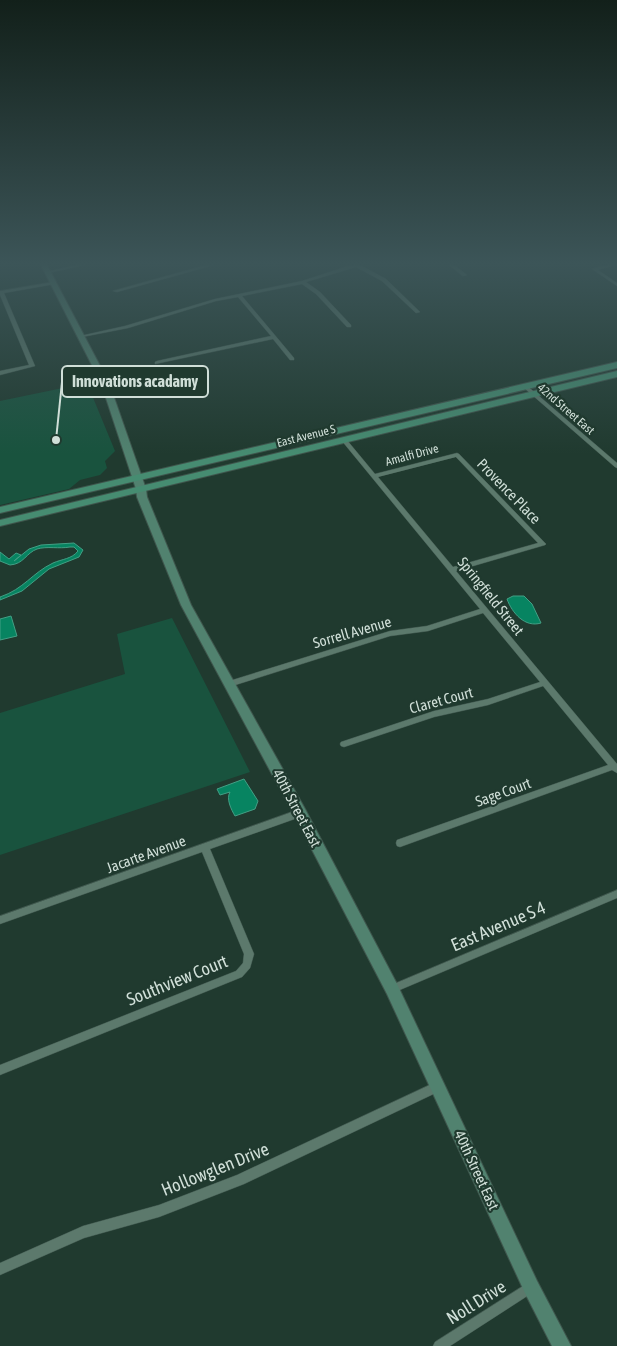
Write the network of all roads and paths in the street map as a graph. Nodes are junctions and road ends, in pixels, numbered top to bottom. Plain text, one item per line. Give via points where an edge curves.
1 (15, 328) edge
2 (78, 328) edge
3 (122, 328) edge
4 (266, 328) edge
5 (82, 336) junction
6 (274, 337) junction
7 (292, 359) dead end
8 (157, 364) dead end
9 (617, 365) edge
10 (0, 372) edge
11 (617, 374) edge
12 (525, 386) junction
13 (533, 394) junction
14 (344, 440) junction
15 (456, 455) joint
16 (617, 466) edge
17 (374, 476) junction
18 (139, 483) junction
19 (0, 510) edge
20 (0, 523) edge
21 (452, 570) junction
22 (483, 610) junction
23 (545, 683) junction
24 (229, 684) junction
25 (344, 744) dead end
26 (616, 768) edge
27 (300, 813) junction
28 (400, 844) dead end
29 (205, 847) junction
30 (617, 894) edge
31 (0, 920) edge
32 (392, 988) junction
33 (0, 1070) edge
34 (438, 1086) junction
35 (0, 1269) edge
36 (531, 1287) junction
37 (439, 1346) edge
38 (562, 1346) edge

1 - 10 street via 32,366
2 - 5 main road, 40th Street East
3 - 5 street
4 - 6 street
5 - 18 main road, 40th Street East via 105,383
6 - 7 street
6 - 8 street
9 - 12 main road, East Avenue S
11 - 13 main road, East Avenue S
12 - 13 street, 42nd Street East
12 - 18 main road, East Avenue S
13 - 14 main road, East Avenue S
13 - 16 street, 42nd Street East
14 - 17 street, Springfield Street
14 - 18 main road, East Avenue S
15 - 17 street, Amalfi Drive
15 - 21 street, Provence Place via 543,544
17 - 21 street, Springfield Street
18 - 19 main road, East Avenue S
18 - 20 main road, East Avenue S
18 - 24 main road, 40th Street East via 177,585
21 - 22 street, Springfield Street
22 - 23 street, Springfield Street
22 - 24 street, Sorrell Avenue via 428,628 390,634
23 - 25 street, Claret Court via 488,702 434,714
23 - 26 street, Springfield Street
24 - 27 main road, 40th Street East
26 - 28 street, Sage Court
27 - 29 street, Jacarte Avenue
27 - 32 main road, 40th Street East
29 - 31 street, Jacarte Avenue
29 - 33 street, Southview Court via 249,954 247,964 239,974
30 - 32 street, East Avenue S 4
32 - 34 main road, 40th Street East
34 - 35 street, Hollowglen Drive via 240,1180 159,1211 83,1232
34 - 36 main road, 40th Street East
36 - 37 street, Noll Drive
36 - 38 main road, 40th Street East

